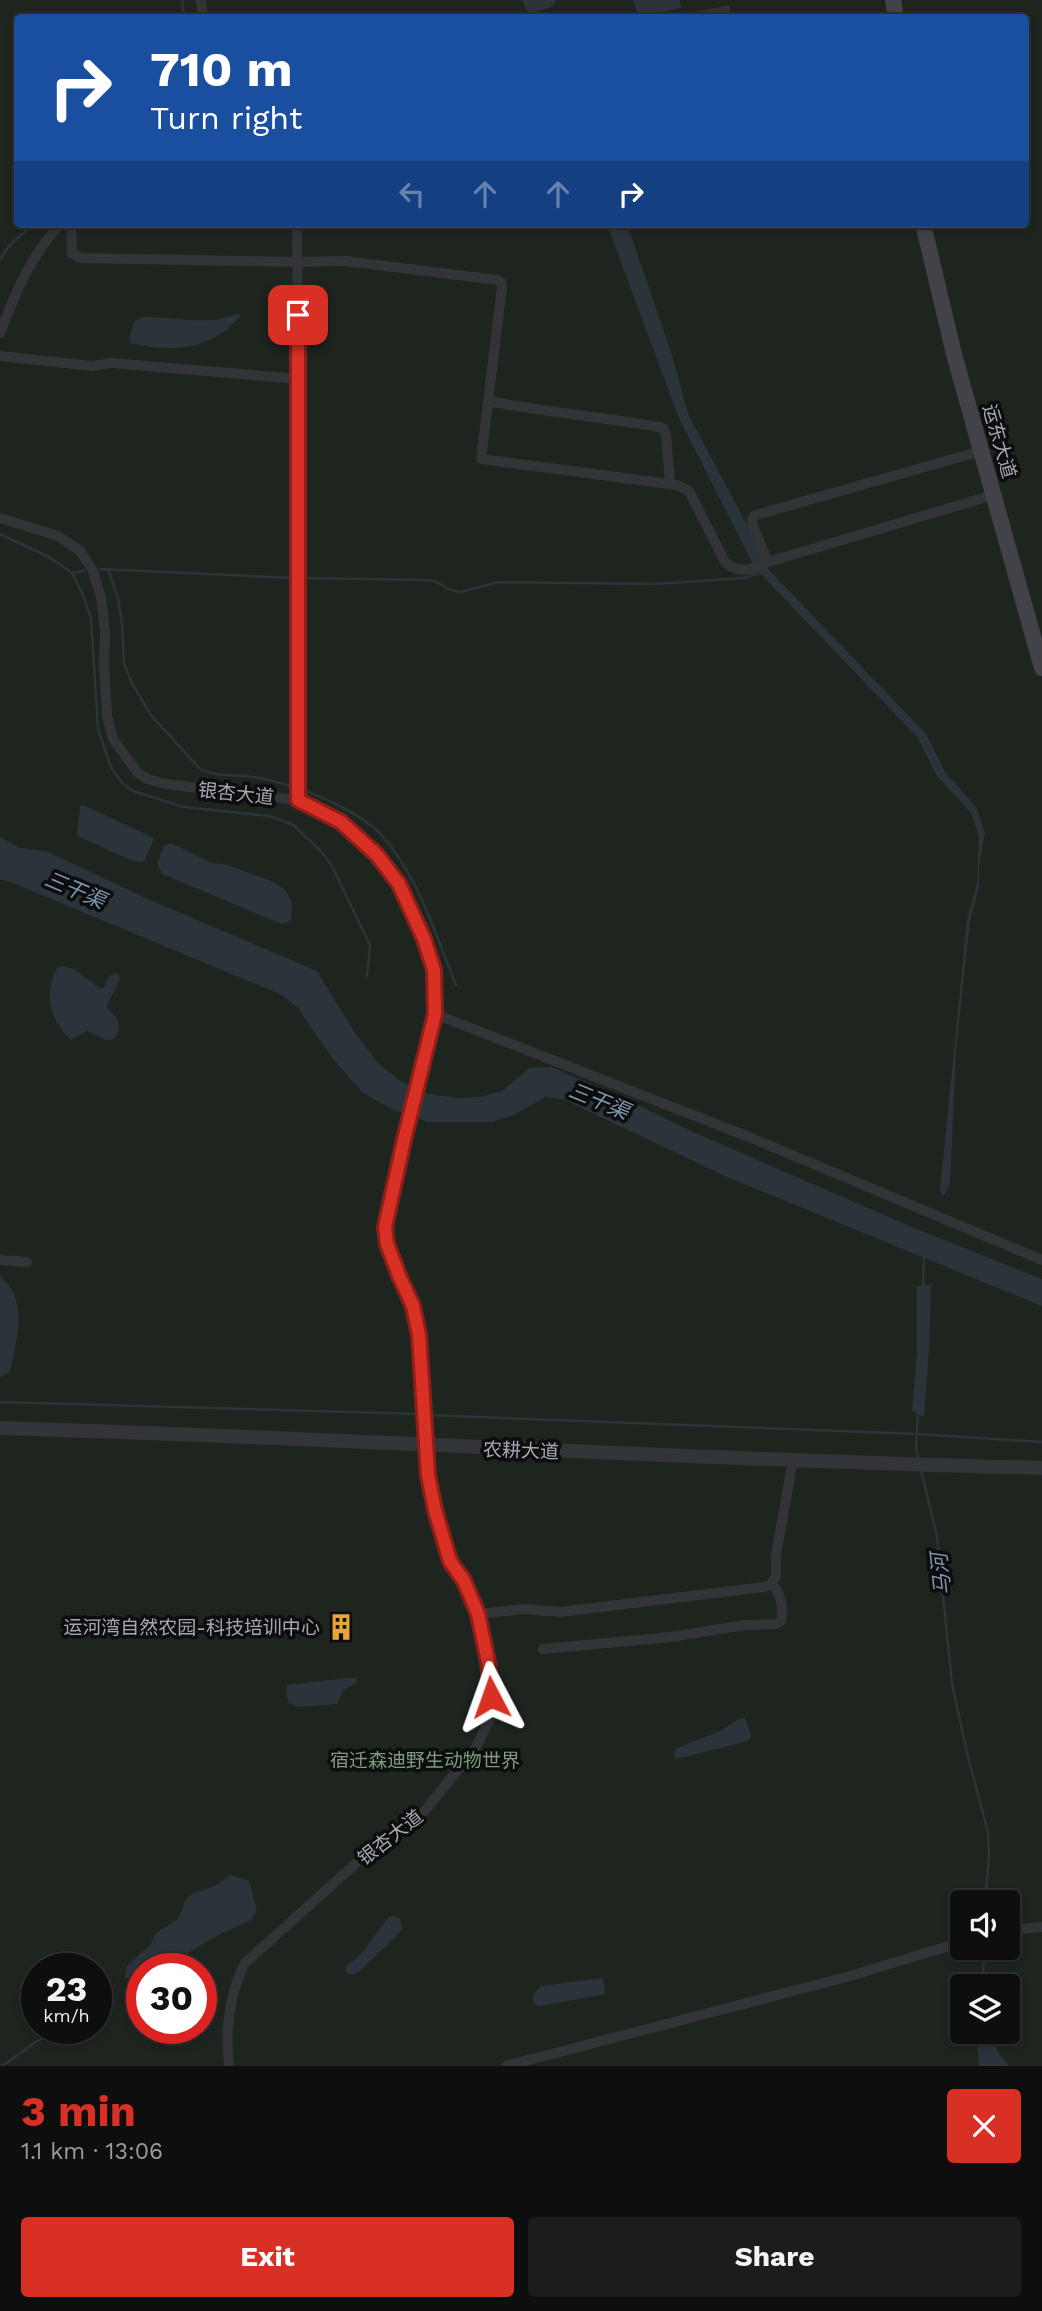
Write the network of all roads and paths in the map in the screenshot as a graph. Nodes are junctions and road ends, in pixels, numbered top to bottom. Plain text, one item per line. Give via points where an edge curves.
1 (57, 228) edge
2 (71, 228) edge
3 (297, 228) edge
4 (924, 228) edge
5 (931, 228) edge
6 (298, 262) junction
7 (0, 334) edge
8 (0, 356) edge
9 (299, 379) junction
10 (488, 401) junction
11 (981, 451) junction
12 (670, 484) junction
13 (997, 494) junction
14 (0, 518) edge
15 (768, 562) junction
16 (1042, 636) edge
17 (1042, 668) edge
18 (298, 800) junction
19 (435, 1014) junction
20 (0, 1260) edge
21 (1042, 1260) edge
22 (27, 1262) dead end
23 (0, 1428) edge
24 (426, 1446) junction
25 (793, 1460) junction
26 (1042, 1468) edge
27 (771, 1584) junction
28 (478, 1614) junction
29 (542, 1649) dead end
30 (1042, 1927) edge
31 (1020, 1929) edge
32 (950, 1946) edge
33 (229, 2066) edge
34 (506, 2066) edge

1 - 7 street via 44,240 12,299
2 - 6 street via 72,253 80,258
3 - 6 street
4 - 11 main road, 运东大道
5 - 13 main road, 运东大道
6 - 9 street
6 - 10 street via 345,261 501,282
8 - 9 street
9 - 18 street
10 - 12 street via 664,429
10 - 12 street via 481,459
11 - 13 main road, 运东大道
11 - 15 street via 752,517
12 - 15 street via 689,491 732,569 747,571
13 - 15 street
13 - 16 main road, 运东大道
13 - 17 main road, 运东大道
14 - 18 street, 银杏大道 via 58,536 80,551 92,569 105,632 107,716 113,739 138,773 175,786
18 - 19 street, 银杏大道 via 341,822 362,839 399,884 434,970
19 - 21 street via 754,1139
19 - 24 street, 银杏大道 via 385,1227 419,1335
20 - 22 street
23 - 24 street, 农耕大道
24 - 25 street, 农耕大道
24 - 28 street, 银杏大道 via 428,1475 450,1561
25 - 26 street, 农耕大道
25 - 27 street via 776,1577
27 - 28 street via 560,1612 524,1609
27 - 29 street via 783,1613 776,1624
28 - 33 street, 银杏大道 via 490,1679 491,1716 475,1749 422,1814 362,1858 245,1962 234,1984 228,2018
30 - 31 street
32 - 34 street

